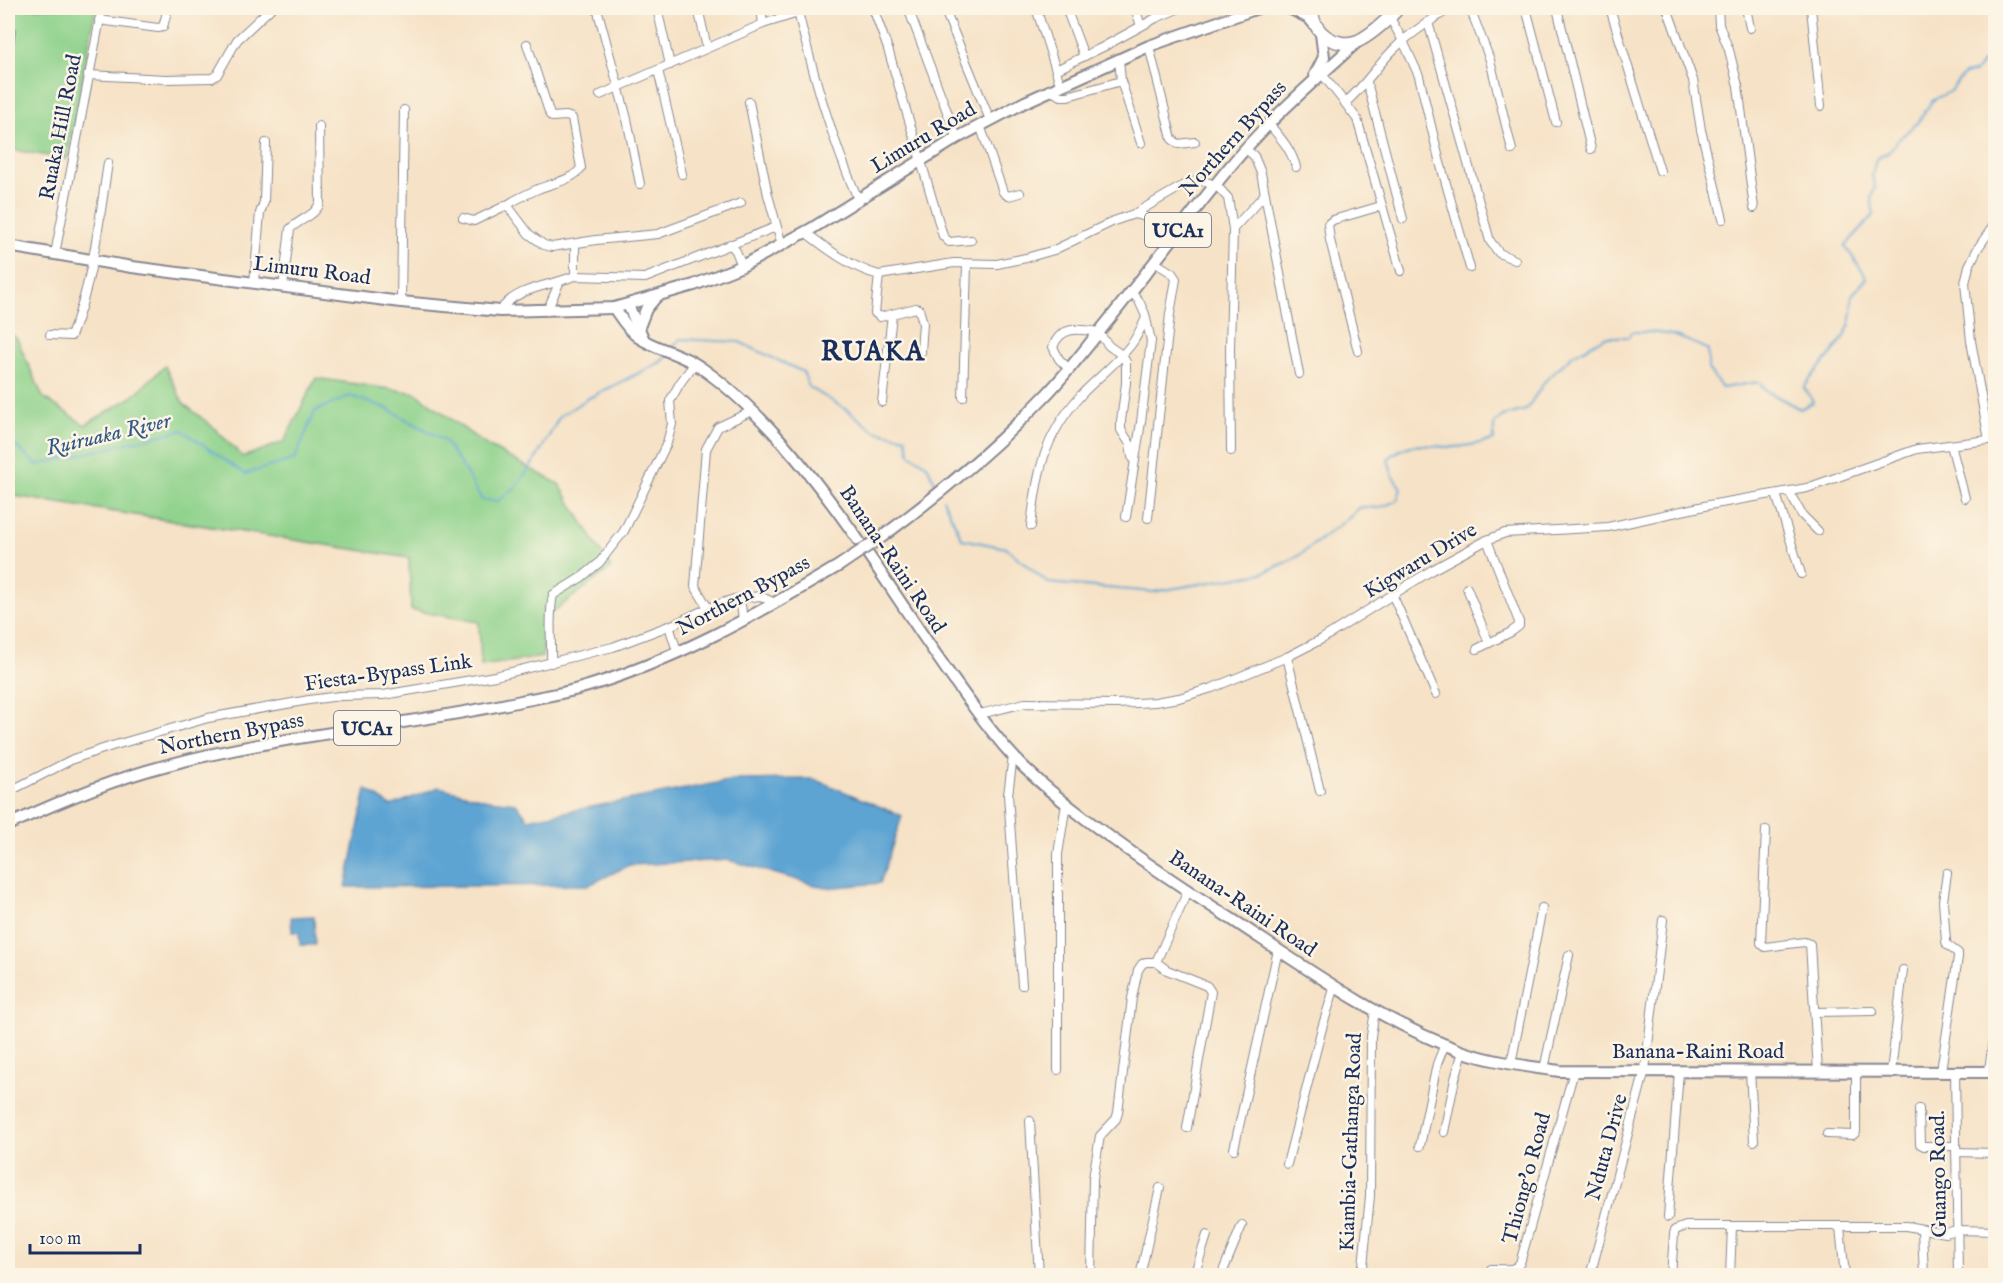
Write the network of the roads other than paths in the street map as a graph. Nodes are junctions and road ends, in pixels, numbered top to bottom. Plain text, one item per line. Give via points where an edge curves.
1 (102, 8) edge
2 (168, 8) edge
3 (271, 8) edge
4 (597, 8) edge
5 (657, 8) edge
6 (698, 8) edge
7 (761, 8) edge
8 (873, 8) edge
9 (908, 8) edge
10 (944, 8) edge
11 (1036, 8) edge
12 (1066, 8) edge
13 (1135, 8) edge
14 (1179, 8) edge
15 (1258, 8) edge
16 (1290, 8) edge
17 (1312, 8) edge
18 (1451, 8) edge
19 (1470, 8) edge
20 (1526, 8) edge
21 (1557, 8) edge
22 (1610, 8) edge
23 (1667, 8) edge
24 (1718, 8) edge
25 (1746, 8) edge
26 (1811, 8) edge
27 (798, 10) edge
28 (1396, 10) edge
29 (99, 20) junction
30 (1428, 22) junction
31 (763, 24) junction
32 (1141, 26) junction
33 (9, 28) edge
34 (1750, 28) dead end
35 (1318, 30) junction
36 (1358, 41) junction
37 (1403, 41) junction
38 (527, 44) dead end
39 (1149, 46) junction
40 (707, 48) junction
41 (8, 50) edge
42 (1084, 56) junction
43 (1119, 59) junction
44 (670, 65) junction
45 (658, 70) junction
46 (1056, 70) junction
47 (88, 75) junction
48 (1317, 77) junction
49 (1121, 81) junction
50 (1367, 82) junction
51 (1060, 85) junction
52 (619, 87) junction
53 (1049, 90) junction
54 (600, 95) dead end
55 (749, 102) dead end
56 (1345, 103) junction
57 (1821, 106) dead end
58 (404, 110) dead end
59 (1556, 122) dead end
60 (985, 123) junction
61 (1268, 123) junction
62 (319, 126) dead end
63 (957, 138) junction
64 (266, 142) dead end
65 (1141, 142) dead end
66 (1195, 142) dead end
67 (1590, 148) dead end
68 (1246, 149) junction
69 (1512, 150) dead end
70 (919, 160) junction
71 (108, 163) dead end
72 (1296, 167) dead end
73 (1660, 171) dead end
74 (682, 174) dead end
75 (640, 184) dead end
76 (1216, 185) junction
77 (1020, 193) dead end
78 (1264, 195) junction
79 (858, 199) junction
80 (741, 203) dead end
81 (507, 205) junction
82 (1381, 206) junction
83 (1754, 208) dead end
84 (1134, 214) junction
85 (464, 218) dead end
86 (1403, 219) dead end
87 (1724, 219) dead end
88 (1995, 222) edge
89 (776, 227) junction
90 (1233, 229) junction
91 (805, 232) junction
92 (971, 240) dead end
93 (1170, 241) junction
94 (575, 244) junction
95 (730, 244) junction
96 (782, 245) junction
97 (8, 246) edge
98 (56, 254) junction
99 (92, 260) junction
100 (1515, 260) dead end
101 (1154, 262) junction
102 (967, 264) junction
103 (742, 266) junction
104 (1470, 268) dead end
105 (1401, 271) dead end
106 (879, 274) junction
107 (575, 276) junction
108 (561, 281) junction
109 (254, 283) junction
110 (283, 287) junction
111 (1131, 291) junction
112 (656, 297) junction
113 (400, 302) junction
114 (628, 305) junction
115 (614, 308) junction
116 (500, 311) junction
117 (547, 311) junction
118 (892, 315) junction
119 (1146, 318) junction
120 (639, 327) junction
121 (1098, 332) junction
122 (50, 335) dead end
123 (645, 341) junction
124 (1358, 351) dead end
125 (921, 352) dead end
126 (1122, 356) junction
127 (695, 363) junction
128 (1069, 369) junction
129 (1299, 374) dead end
130 (963, 397) dead end
131 (882, 402) dead end
132 (752, 411) junction
133 (1992, 440) edge
134 (1951, 445) junction
135 (1231, 450) dead end
136 (1133, 465) junction
137 (1789, 492) junction
138 (1776, 494) junction
139 (1965, 498) dead end
140 (1126, 517) dead end
141 (1148, 518) dead end
142 (1031, 526) dead end
143 (1818, 531) dead end
144 (1487, 540) junction
145 (1801, 574) dead end
146 (1467, 588) dead end
147 (1393, 596) junction
148 (741, 598) junction
149 (775, 603) junction
150 (708, 608) junction
151 (743, 620) junction
152 (669, 626) junction
153 (1489, 643) junction
154 (1477, 649) dead end
155 (677, 651) junction
156 (1287, 657) junction
157 (551, 663) junction
158 (1436, 694) dead end
159 (980, 714) junction
160 (1013, 756) junction
161 (8, 792) edge
162 (1320, 792) dead end
163 (1066, 804) junction
164 (8, 825) edge
165 (1766, 830) dead end
166 (1947, 873) dead end
167 (1188, 891) junction
168 (1542, 908) dead end
169 (1664, 920) dead end
170 (1278, 950) junction
171 (1569, 955) dead end
172 (1156, 962) junction
173 (1903, 970) dead end
174 (1022, 985) dead end
175 (1335, 986) junction
176 (1375, 1011) junction
177 (1874, 1011) dead end
178 (1815, 1012) junction
179 (1995, 1017) edge
180 (1445, 1044) junction
181 (1463, 1052) junction
182 (1510, 1064) junction
183 (1544, 1069) junction
184 (1058, 1070) dead end
185 (1645, 1070) junction
186 (1574, 1071) junction
187 (1679, 1071) junction
188 (1750, 1071) junction
189 (1818, 1071) junction
190 (1856, 1071) junction
191 (1941, 1071) junction
192 (1955, 1071) junction
193 (1891, 1072) junction
194 (1992, 1072) edge
195 (1919, 1109) dead end
196 (1030, 1121) dead end
197 (1187, 1128) dead end
198 (1444, 1132) dead end
199 (1827, 1134) dead end
200 (1754, 1141) dead end
201 (1420, 1146) dead end
202 (1234, 1149) dead end
203 (1956, 1149) junction
204 (1995, 1153) edge
205 (1287, 1164) dead end
206 (1160, 1188) dead end
207 (1668, 1217) dead end
208 (1242, 1225) dead end
209 (1732, 1227) junction
210 (1840, 1227) junction
211 (1922, 1230) junction
212 (1956, 1230) junction
213 (1995, 1231) edge
214 (1207, 1235) dead end
215 (1490, 1272) edge
216 (1039, 1275) edge
217 (1091, 1275) edge
218 (1140, 1275) edge
219 (1194, 1275) edge
220 (1221, 1275) edge
221 (1362, 1275) edge
222 (1590, 1275) edge
223 (1671, 1275) edge
224 (1730, 1275) edge
225 (1845, 1275) edge
226 (1924, 1275) edge
227 (1958, 1275) edge

1 - 29 street, Ruaka Hill Road
2 - 29 street via 164,27
3 - 47 street via 237,40 212,78
4 - 52 street
5 - 44 street
6 - 40 street
7 - 31 street
8 - 70 street
9 - 63 street
10 - 60 street
11 - 46 street
12 - 42 street
13 - 32 street
14 - 32 street
15 - 39 main road, Limuru Road
16 - 35 main road via 1309,18
17 - 35 highway, Northern Bypass
18 - 30 street
19 - 69 street via 1490,60
20 - 59 street
21 - 67 street
22 - 73 street
23 - 87 street via 1693,80 1701,130
24 - 83 street via 1719,25 1738,86
25 - 34 street
26 - 57 street
27 - 31 street
27 - 79 street via 814,77
28 - 36 highway, Northern Bypass
28 - 37 street
29 - 47 street, Ruaka Hill Road
30 - 37 street
30 - 100 street via 1490,241 1499,253
31 - 40 street
32 - 42 street
33 - 41 street
35 - 36 highway via 1344,42
35 - 48 main road, Northern Bypass via 1324,57
36 - 48 main road, Northern Bypass / UCA1
37 - 50 street
37 - 104 street via 1419,76
38 - 81 street via 550,115 572,118 581,168 568,178
39 - 43 main road, Limuru Road
39 - 66 street via 1172,139 1178,144
40 - 44 street
42 - 46 street
43 - 49 street
43 - 51 main road, Limuru Road
44 - 45 street
45 - 52 street
45 - 74 street
46 - 51 street
47 - 98 street, Ruaka Hill Road
48 - 56 street
48 - 61 main road, Northern Bypass / UCA1
49 - 53 street via 1068,96
49 - 65 street
50 - 56 street
50 - 86 street
51 - 53 main road, Limuru Road
52 - 54 street
52 - 75 street
53 - 60 main road, Limuru Road
55 - 89 street
56 - 82 street via 1357,118
58 - 113 street
60 - 63 main road, Limuru Road
60 - 77 street via 1003,192 1008,196
61 - 68 main road, Northern Bypass / UCA1
61 - 72 street via 1286,143
62 - 110 street via 320,203 314,213 290,229
63 - 70 main road, Limuru Road
64 - 109 street via 264,202
68 - 76 main road, Northern Bypass / UCA1
68 - 78 street via 1258,166
70 - 79 main road, Limuru Road
70 - 92 street via 945,239
71 - 99 street
76 - 84 street via 1189,182
76 - 90 street via 1228,198
76 - 93 main road, Northern Bypass / UCA1
78 - 90 street
78 - 129 street
79 - 91 main road, Limuru Road
80 - 94 street via 658,234
81 - 85 street via 474,220
81 - 94 street via 529,234 544,245 552,248
82 - 105 street
82 - 124 street via 1328,224
84 - 93 street via 1153,222
84 - 102 street via 1054,250 997,264
88 - 133 street via 1969,266 1965,283 1971,340
89 - 95 street
89 - 96 street
90 - 135 street
91 - 96 main road, Limuru Road
91 - 106 street via 855,266
93 - 101 main road, Northern Bypass / UCA1
94 - 107 street
95 - 103 street
95 - 107 street via 645,278
96 - 103 main road, Limuru Road
97 - 98 main road, Limuru Road
98 - 99 main road, Limuru Road
99 - 109 main road, Limuru Road
99 - 122 street via 81,310 70,336
101 - 111 main road, Northern Bypass / UCA1
101 - 141 street via 1176,279
102 - 106 street
102 - 130 street
103 - 112 main road, Limuru Road
106 - 118 street via 876,313 880,317
107 - 108 street
108 - 116 street via 520,294
108 - 117 street
109 - 110 main road, Limuru Road
110 - 113 main road, Limuru Road
111 - 119 street
111 - 121 main road, Northern Bypass / UCA1
112 - 114 main road, Limuru Road
112 - 120 main road
113 - 116 main road, Limuru Road
114 - 115 main road, Limuru Road
114 - 120 main road
115 - 117 main road, Limuru Road
115 - 123 main road via 629,329
116 - 117 main road, Limuru Road
118 - 125 street via 916,308 921,311
118 - 131 street
119 - 126 street
119 - 136 street via 1150,341
120 - 123 main road
121 - 126 street
121 - 128 main road, Northern Bypass / UCA1
121 - 128 street via 1074,329 1056,340 1056,354
123 - 127 main road, Banana-Raini Road
126 - 136 street via 1127,370 1121,430 1130,444
126 - 142 street via 1080,396 1053,433 1035,486
127 - 132 main road, Banana-Raini Road
127 - 157 street via 670,401 672,424 667,443 624,531 599,563 553,594 549,613
128 - 149 main road, Northern Bypass / UCA1, bridge via 980,460 938,495 840,565
132 - 150 street via 720,425 706,449 695,586
132 - 159 main road, Banana-Raini Road via 831,501 935,655
133 - 134 street, Kigwaru Drive
134 - 137 street, Kigwaru Drive via 1917,449
134 - 139 street
136 - 140 street
137 - 138 street, Kigwaru Drive
137 - 143 street via 1802,515
138 - 144 street, Kigwaru Drive via 1608,527 1522,531
138 - 145 street
144 - 147 street, Kigwaru Drive
144 - 153 street via 1519,622 1516,629
146 - 153 street
147 - 156 street, Kigwaru Drive
147 - 158 street
148 - 149 street, Fiesta-Bypass Link via 760,596
148 - 150 street, Fiesta-Bypass Link
148 - 151 street
149 - 151 main road, Northern Bypass / UCA1
150 - 152 street, Fiesta-Bypass Link
151 - 155 main road, Northern Bypass / UCA1
152 - 155 street
152 - 157 street, Fiesta-Bypass Link via 613,647
153 - 154 street
155 - 164 main road, Northern Bypass / UCA1 via 578,689 461,714 264,744 164,766 92,789
156 - 159 street, Kigwaru Drive via 1179,698 1117,704 1025,703
156 - 162 street
157 - 161 street, Fiesta-Bypass Link via 383,695 309,700 208,718 73,759
159 - 160 main road, Banana-Raini Road
160 - 163 main road, Banana-Raini Road
160 - 174 street via 1008,795
163 - 167 main road, Banana-Raini Road
163 - 184 street via 1058,854
165 - 178 street via 1761,944 1765,948 1810,944
166 - 191 street via 1943,901 1946,941 1959,957
167 - 170 main road, Banana-Raini Road
167 - 172 street
168 - 182 street
169 - 185 street, Nduta Drive
170 - 175 main road, Banana-Raini Road
170 - 202 street
171 - 183 street
172 - 197 street via 1207,986 1211,992
172 - 217 street via 1146,962 1138,970 1118,1113 1100,1136 1093,1178
173 - 193 street
175 - 176 main road, Banana-Raini Road
175 - 205 street
176 - 180 main road, Banana-Raini Road
176 - 221 street, Kiambia-Gathanga Road via 1371,1036 1370,1196
177 - 178 street
178 - 189 street
179 - 194 street
180 - 181 main road, Banana-Raini Road
180 - 201 street via 1437,1064
181 - 182 main road, Banana-Raini Road
181 - 198 street
182 - 183 main road, Banana-Raini Road
183 - 186 main road, Banana-Raini Road
185 - 186 main road, Banana-Raini Road
185 - 187 main road, Banana-Raini Road
185 - 222 street, Nduta Drive
186 - 215 street, Thiong'o Road via 1520,1263 1510,1270
187 - 188 main road, Banana-Raini Road
187 - 207 street
188 - 189 main road, Banana-Raini Road
188 - 200 street
189 - 190 main road, Banana-Raini Road
190 - 193 main road, Banana-Raini Road
190 - 199 street via 1856,1132
191 - 192 main road, Banana-Raini Road
191 - 193 main road, Banana-Raini Road
192 - 194 main road, Banana-Raini Road
192 - 203 street, Guango Road.
195 - 203 street via 1920,1144
196 - 216 street
203 - 204 street
203 - 212 street, Guango Road.
206 - 218 street
208 - 220 street
209 - 210 street
209 - 223 street via 1686,1226 1675,1230
209 - 224 street
210 - 211 street
210 - 225 street
211 - 212 street
211 - 226 street
212 - 213 street
212 - 227 street, Guango Road.
214 - 219 street

